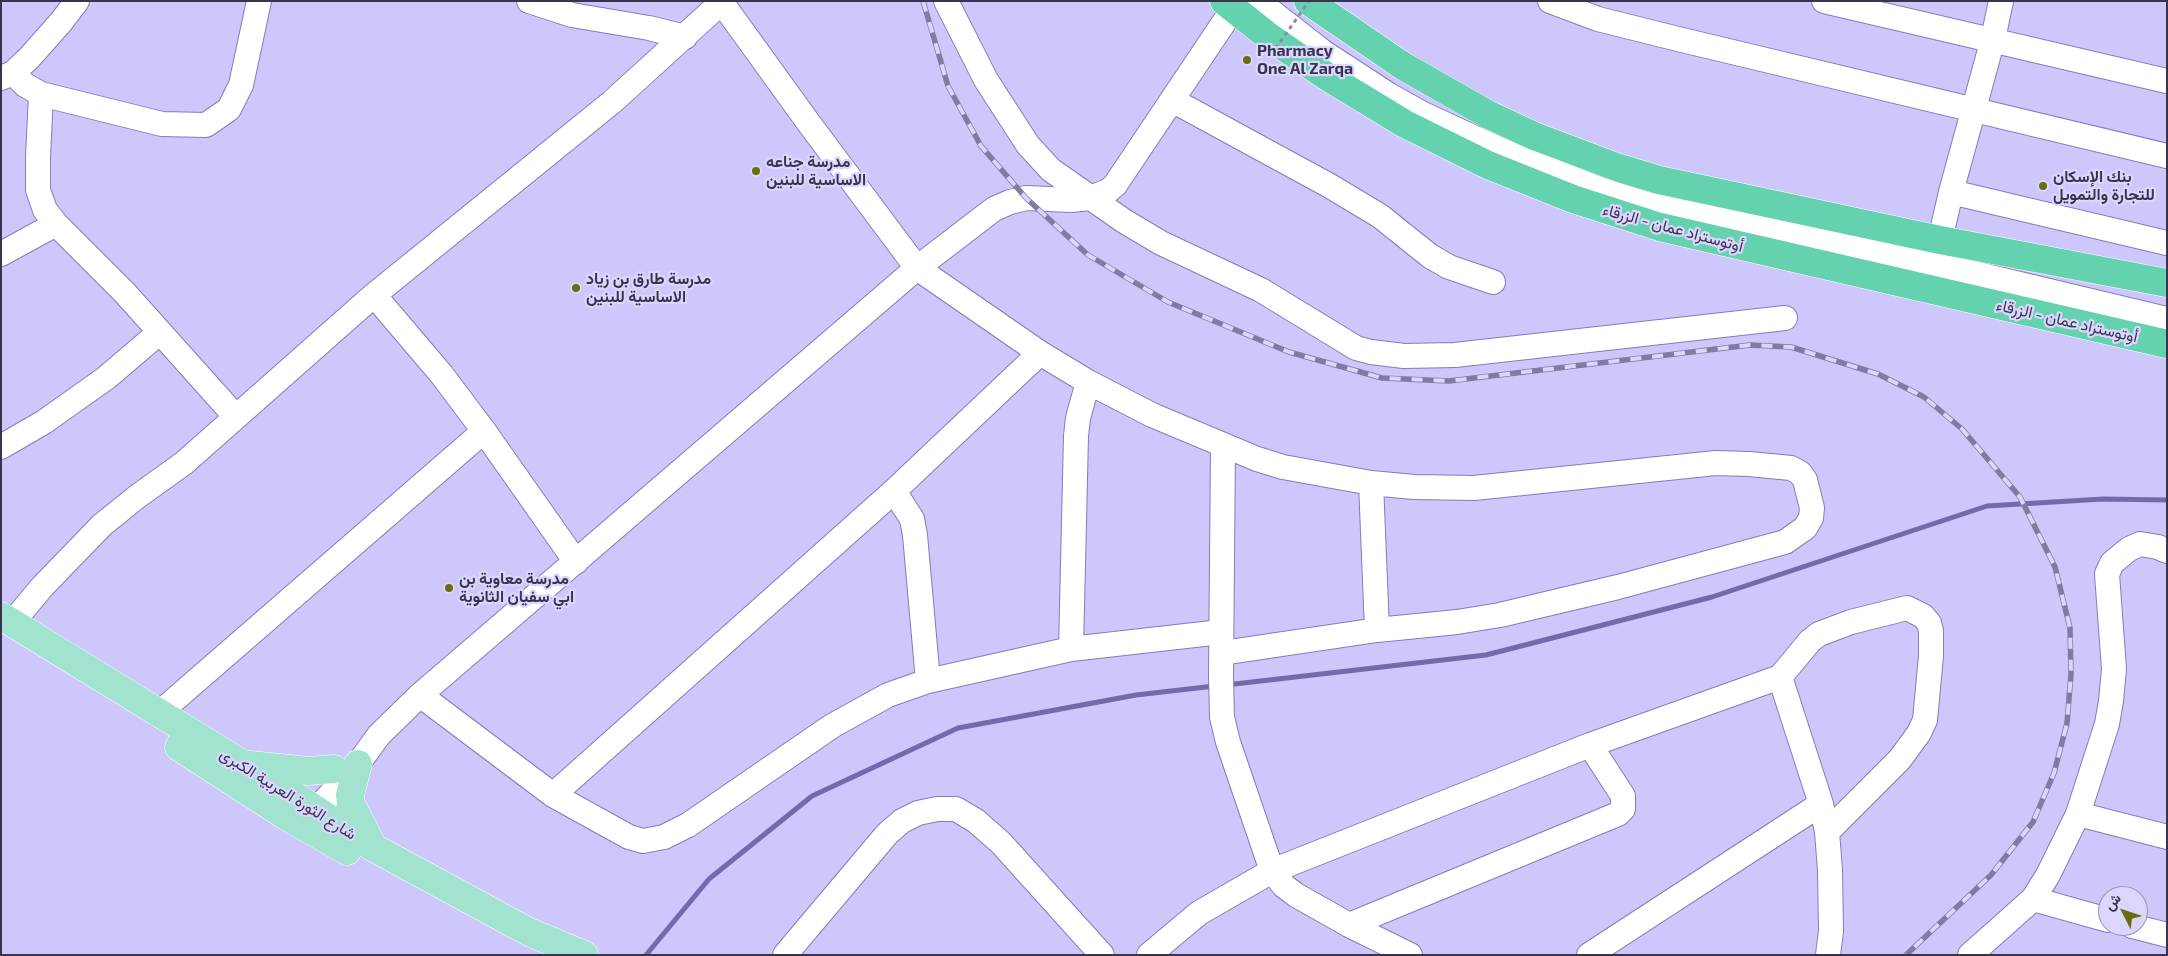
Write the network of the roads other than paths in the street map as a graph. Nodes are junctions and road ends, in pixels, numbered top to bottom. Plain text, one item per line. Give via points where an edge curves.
1 (76, 1) edge
2 (259, 1) edge
3 (528, 1) edge
4 (946, 1) edge
5 (1274, 1) edge
6 (1308, 1) edge
7 (1550, 1) edge
8 (1824, 1) edge
9 (2001, 1) edge
10 (723, 2) edge
11 (1238, 4) edge
12 (1602, 10) edge
13 (685, 37) junction
14 (1993, 39) junction
15 (7, 76) edge
16 (2167, 81) edge
17 (41, 94) junction
18 (1172, 100) junction
19 (1974, 110) junction
20 (2167, 156) edge
21 (1951, 192) junction
22 (1090, 198) junction
23 (56, 224) junction
24 (1940, 240) junction
25 (2167, 243) edge
26 (1, 254) edge
27 (917, 268) junction
28 (1493, 282) dead end
29 (2167, 282) edge
30 (374, 295) junction
31 (2167, 308) edge
32 (1785, 318) dead end
33 (2167, 318) edge
34 (160, 332) junction
35 (2167, 344) edge
36 (1040, 353) junction
37 (1088, 382) junction
38 (236, 417) junction
39 (484, 431) junction
40 (1223, 446) junction
41 (1, 448) edge
42 (1370, 483) junction
43 (894, 491) junction
44 (2167, 551) edge
45 (576, 562) junction
46 (5, 624) edge
47 (1377, 630) junction
48 (1071, 649) junction
49 (1221, 653) junction
50 (1780, 677) junction
51 (928, 681) junction
52 (420, 695) junction
53 (158, 714) junction
54 (1590, 745) junction
55 (242, 764) junction
56 (346, 767) junction
57 (553, 795) junction
58 (1821, 804) junction
59 (301, 813) junction
60 (2078, 814) junction
61 (1827, 832) junction
62 (2167, 837) edge
63 (374, 848) junction
64 (1272, 871) junction
65 (2033, 900) junction
66 (2098, 917) edge
67 (1349, 925) junction
68 (2148, 930) edge
69 (2167, 935) edge
70 (1398, 953) edge
71 (539, 955) edge
72 (584, 955) edge
73 (785, 955) edge
74 (1102, 955) edge
75 (1149, 955) edge
76 (1590, 955) edge
77 (1828, 955) edge
78 (1970, 955) edge

1 - 15 street via 49,37
2 - 17 street via 241,85 229,109 206,125 162,124
3 - 13 street via 572,15
4 - 22 street via 986,80 1028,145 1051,170
5 - 31 street via 1333,46 1424,103 1513,145 1605,181 1652,196 1771,223 1941,255
6 - 24 highway via 1366,43 1445,92 1580,154 1659,180
7 - 12 street
8 - 14 street
9 - 14 street
10 - 13 street
10 - 27 street
11 - 18 street
11 - 33 street via 1424,114 1503,152 1599,189 1650,206 1969,272
11 - 35 highway, أوتوستراد عمان - الزرقاء via 1268,36 1405,124 1488,165 1573,199 1660,227
12 - 19 street
13 - 30 street via 612,102
14 - 16 street
14 - 19 street
15 - 17 street
17 - 23 street via 38,190 45,210
18 - 22 street via 1115,185
18 - 28 street via 1380,216 1449,267
19 - 20 street
19 - 21 street
21 - 24 street
21 - 25 street
22 - 27 street via 1026,198 1010,202 994,209
22 - 32 street via 1161,243 1261,290 1343,341 1371,352 1404,356 1455,354
23 - 26 street
23 - 34 street
24 - 29 highway
27 - 36 street
27 - 45 street
30 - 38 street
30 - 39 street via 442,375
34 - 38 street
34 - 41 street via 106,378
36 - 37 street
36 - 43 street
37 - 40 street
37 - 48 street via 1076,436
38 - 46 street via 170,475 102,525
39 - 45 street
39 - 53 street
40 - 42 street via 1283,467
40 - 49 street
42 - 47 street
42 - 47 street via 1474,488 1716,463 1749,464 1800,472 1812,508 1805,528 1785,542 1500,615
43 - 51 street via 912,519 915,535
43 - 57 street
44 - 60 street via 2140,544 2128,548 2112,563 2107,574 2114,669 2111,701 2108,724
45 - 52 street
46 - 53 main road, شارع الثورة العربية الكبرى
46 - 59 main road, شارع الثورة العربية الكبرى
47 - 49 street
48 - 49 street
48 - 51 street
49 - 64 street via 1222,717
50 - 54 street
50 - 58 street
50 - 61 street via 1819,634 1851,622 1907,608 1929,623 1931,656 1925,720 1919,734 1900,759
51 - 57 street via 888,695 832,726 688,825 664,837 644,842 629,838
52 - 56 street
52 - 57 street
53 - 55 main road, شارع الثورة العربية الكبرى
54 - 64 street
54 - 67 street via 1623,796 1625,803 1618,814
55 - 56 main road via 309,771
55 - 59 main road, شارع الثورة العربية الكبرى
56 - 59 street
56 - 63 main road via 354,813
58 - 61 street
58 - 76 street
59 - 63 main road, شارع الثورة العربية الكبرى
59 - 71 main road, شارع الثورة العربية الكبرى via 471,922
60 - 62 street
60 - 65 street
61 - 77 street via 1831,931
63 - 72 main road, شارع الثورة العربية الكبرى via 521,928
64 - 67 street via 1296,895
64 - 75 street via 1199,913
65 - 66 street
65 - 78 street
67 - 70 street
68 - 69 street
73 - 74 street via 887,834 902,821 918,813 956,809 1001,843

